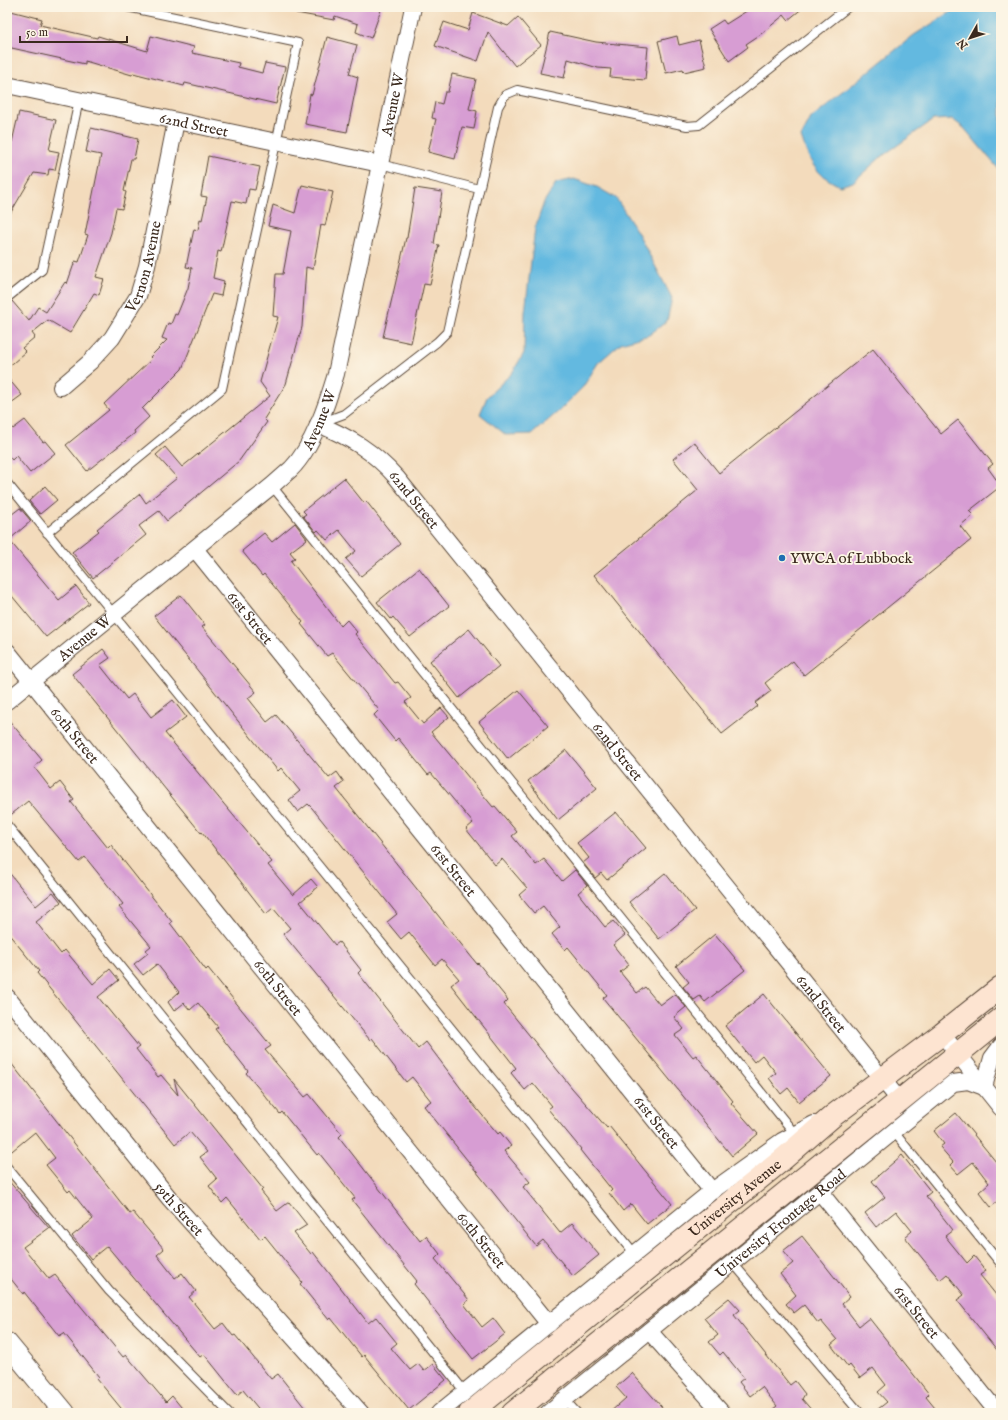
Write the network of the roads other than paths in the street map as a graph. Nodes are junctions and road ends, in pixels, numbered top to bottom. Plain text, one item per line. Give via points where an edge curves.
1 (127, 7) edge
2 (413, 7) edge
3 (848, 7) edge
4 (7, 85) edge
5 (79, 100) junction
6 (176, 121) junction
7 (276, 142) junction
8 (380, 164) junction
9 (479, 189) junction
10 (7, 298) edge
11 (61, 387) dead end
12 (318, 424) junction
13 (7, 483) edge
14 (272, 486) junction
15 (47, 533) junction
16 (195, 549) junction
17 (113, 615) junction
18 (7, 651) edge
19 (31, 681) junction
20 (7, 701) edge
21 (7, 825) edge
22 (1001, 987) edge
23 (7, 997) edge
24 (1001, 1019) edge
25 (992, 1030) edge
26 (942, 1034) junction
27 (1001, 1046) edge
28 (958, 1054) junction
29 (883, 1080) junction
30 (984, 1087) junction
31 (900, 1101) junction
32 (1001, 1108) edge
33 (834, 1115) junction
34 (894, 1132) junction
35 (795, 1134) junction
36 (7, 1167) edge
37 (712, 1191) junction
38 (820, 1192) junction
39 (635, 1254) junction
40 (733, 1263) junction
41 (1001, 1264) edge
42 (550, 1324) junction
43 (649, 1331) junction
44 (7, 1343) edge
45 (565, 1400) junction
46 (468, 1403) edge
47 (65, 1413) edge
48 (229, 1413) edge
49 (361, 1413) edge
50 (439, 1413) edge
51 (513, 1413) edge
52 (548, 1413) edge
53 (577, 1413) edge
54 (722, 1413) edge
55 (860, 1413) edge
56 (998, 1413) edge

1 - 7 lane via 298,43
2 - 8 street, Avenue W
3 - 9 lane via 700,125 687,126 517,90 510,92 501,100 498,107
4 - 5 street, 62nd Street
5 - 6 street, 62nd Street
5 - 10 lane via 42,270
6 - 7 street, 62nd Street
6 - 11 street, Vernon Avenue via 147,266 138,296 112,338 90,362
7 - 8 street, 62nd Street
7 - 15 lane via 222,389
8 - 9 lane
8 - 12 street, Avenue W via 336,374 326,409
9 - 12 lane via 447,332 344,414
12 - 14 street, Avenue W via 292,468
12 - 29 street, 62nd Street via 342,434 375,454 397,478
13 - 15 lane
14 - 16 street, Avenue W
14 - 35 lane
15 - 17 lane
16 - 17 street, Avenue W
16 - 37 street, 61st Street
17 - 19 street, Avenue W
17 - 39 lane
18 - 19 street, 60th Street
19 - 20 street, Avenue W
19 - 42 street, 60th Street
21 - 46 lane
22 - 26 main road, University Avenue
23 - 49 street, 59th Street via 170,1199
24 - 25 main road, University Avenue
25 - 28 main road, University Avenue
26 - 28 street
26 - 29 main road, University Avenue
27 - 30 street via 992,1058
28 - 30 street
28 - 31 main road, University Avenue
29 - 31 street, 62nd Street
29 - 33 main road, University Avenue
30 - 32 street
30 - 34 street, University Frontage Road via 968,1081 953,1084
31 - 51 main road, University Avenue
33 - 35 street
33 - 46 main road, University Avenue via 782,1160
34 - 38 street, University Frontage Road
34 - 41 lane
35 - 37 street
36 - 48 lane via 109,1291
37 - 39 street
38 - 40 street, University Frontage Road
38 - 56 street, 61st Street
39 - 42 street
40 - 43 street, University Frontage Road
40 - 55 lane
42 - 46 street
43 - 45 street, University Frontage Road
43 - 54 street
44 - 47 street
45 - 52 street, University Frontage Road
45 - 53 lane
46 - 50 street

